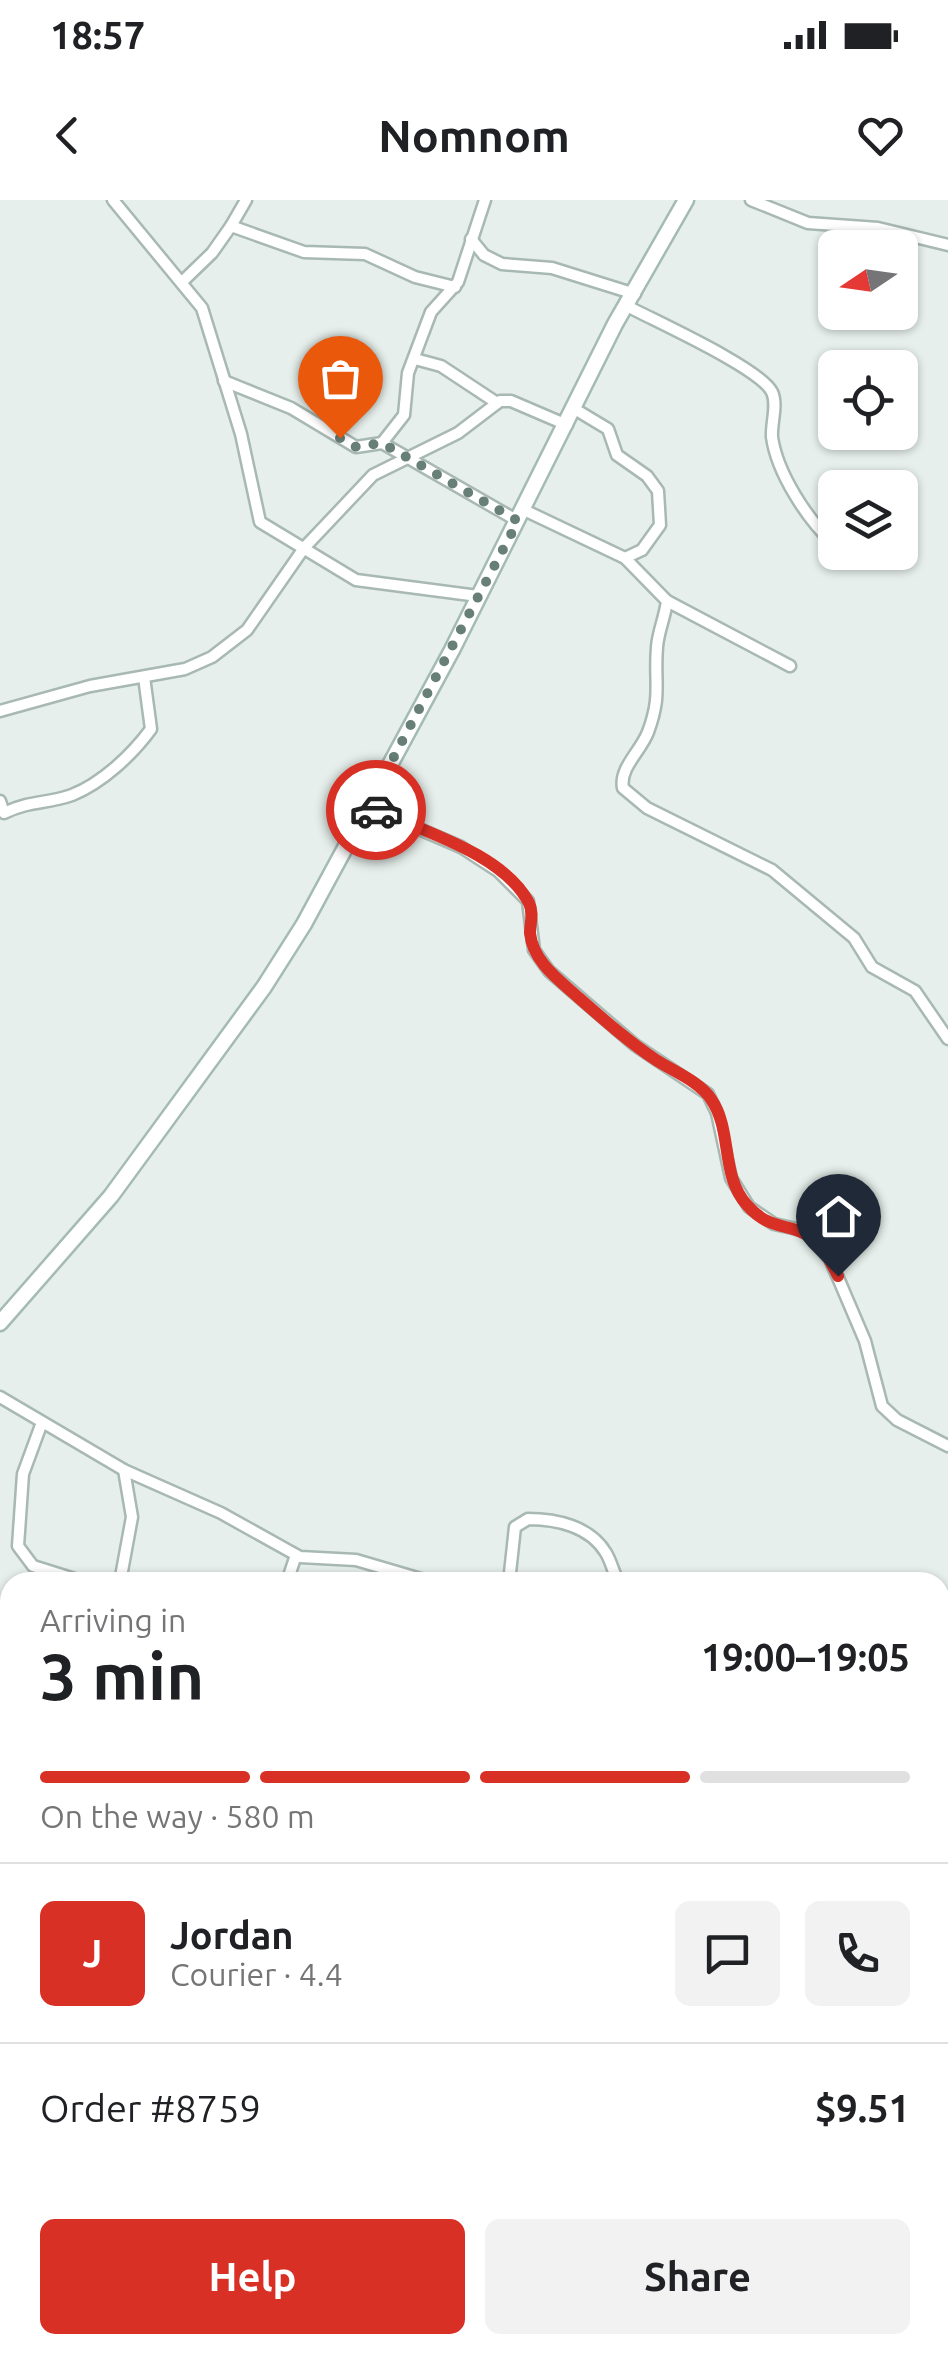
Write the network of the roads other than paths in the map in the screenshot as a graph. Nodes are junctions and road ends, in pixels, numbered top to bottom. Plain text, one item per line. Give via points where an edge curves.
1 (113, 200) edge
2 (246, 200) edge
3 (485, 200) edge
4 (686, 200) edge
5 (751, 200) edge
6 (231, 226) junction
7 (471, 239) junction
8 (948, 245) edge
9 (183, 281) junction
10 (455, 287) junction
11 (631, 300) junction
12 (415, 359) junction
13 (224, 382) junction
14 (497, 403) junction
15 (573, 408) junction
16 (567, 425) junction
17 (382, 443) junction
18 (407, 455) junction
19 (521, 516) junction
20 (818, 527) edge
21 (309, 552) junction
22 (625, 558) junction
23 (478, 596) junction
24 (667, 601) junction
25 (790, 666) dead end
26 (144, 677) junction
27 (0, 710) edge
28 (0, 801) edge
29 (368, 806) junction
30 (948, 1039) edge
31 (0, 1323) edge
32 (0, 1397) edge
33 (41, 1425) junction
34 (948, 1446) edge
35 (124, 1470) junction
36 (296, 1555) junction
37 (52, 1572) edge
38 (122, 1572) edge
39 (290, 1572) edge
40 (397, 1572) edge
41 (510, 1572) edge
42 (614, 1572) edge

1 - 9 street
2 - 6 street
3 - 7 street
4 - 11 street
5 - 8 street via 808,222 878,228
6 - 9 street
6 - 10 street via 304,252 365,254 415,278
7 - 10 street
7 - 11 street via 502,264 552,268
9 - 13 street via 208,322
10 - 12 street via 431,312
11 - 15 street
11 - 20 street via 768,387 778,458
12 - 14 street via 441,366
12 - 17 street via 404,415
13 - 17 street via 267,396 356,447
13 - 21 street via 256,517
14 - 16 street via 511,401
14 - 18 street via 458,433
15 - 16 street
15 - 22 street via 608,429 618,455 658,491 658,529 642,550
16 - 19 street
17 - 18 street
18 - 19 street
18 - 21 street via 373,475
19 - 22 street
19 - 23 street
21 - 23 street via 356,580
21 - 26 street via 223,650 185,669
22 - 24 street
23 - 29 street
24 - 25 street
24 - 30 street via 657,648 656,709 622,776 624,788 648,808 772,870 854,938 872,966 915,990
26 - 27 street
26 - 28 street via 151,729 118,764 71,795 4,813
29 - 31 street via 264,988 111,1196
29 - 34 street via 498,871 528,900 534,950 549,971 635,1045 708,1094 731,1178 749,1207 774,1224 806,1231 830,1259 865,1340 882,1406
32 - 33 street
33 - 35 street
33 - 37 street via 23,1474 18,1546 33,1566
35 - 36 street via 186,1495
35 - 38 street via 132,1504
36 - 39 street
36 - 40 street via 356,1560
41 - 42 street via 516,1528 528,1519 579,1530 604,1550

